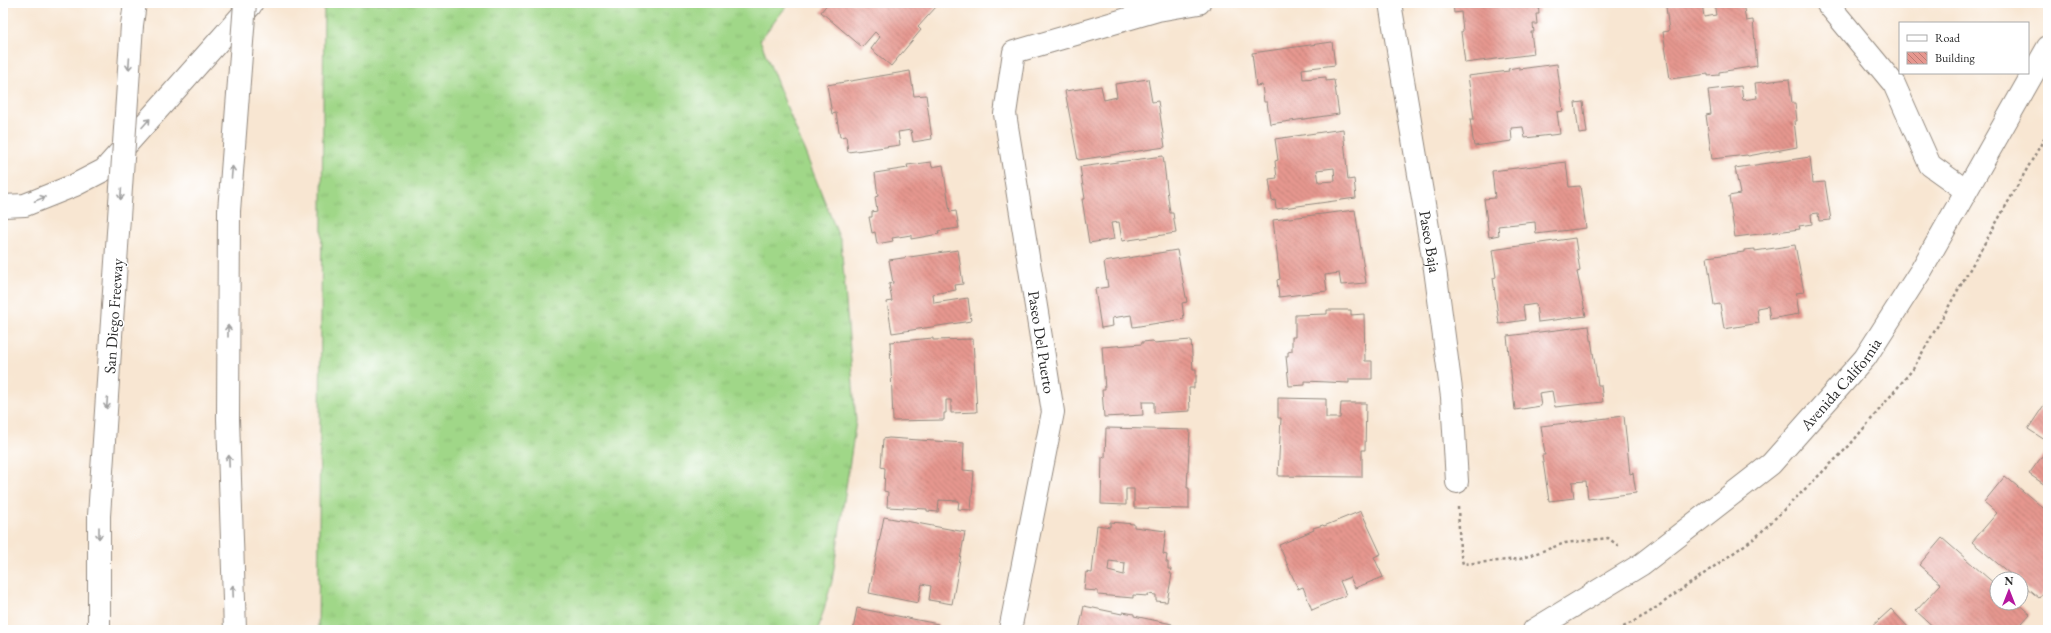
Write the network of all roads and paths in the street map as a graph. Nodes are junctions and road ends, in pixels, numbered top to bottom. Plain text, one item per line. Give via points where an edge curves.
1 (135, 3) edge
2 (245, 3) edge
3 (254, 3) edge
4 (1199, 3) edge
5 (1390, 3) edge
6 (1827, 3) edge
7 (2048, 47) edge
8 (1965, 190) junction
9 (3, 206) edge
10 (1457, 482) joint
11 (1642, 564) junction
12 (99, 630) edge
13 (235, 630) edge
14 (1010, 630) edge
15 (1534, 630) edge

1 -> 12 main road, San Diego Freeway, bridge via 99,516
13 -> 2 main road, bridge via 228,419 228,211
9 -> 3 main road via 25,205 104,170
4 - 14 main road, Paseo Del Puerto via 1158,10 1014,52 1005,114 1053,412
5 - 10 main road, Paseo Baja via 1435,269 1452,397
6 - 8 main road via 1894,84 1930,166
7 - 8 main road, Avenida California
8 - 11 main road, Avenida California via 1922,269 1865,358 1771,464
10 - 11 path via 1460,551 1463,564 1520,558 1565,542 1608,538
11 - 15 main road, Avenida California

